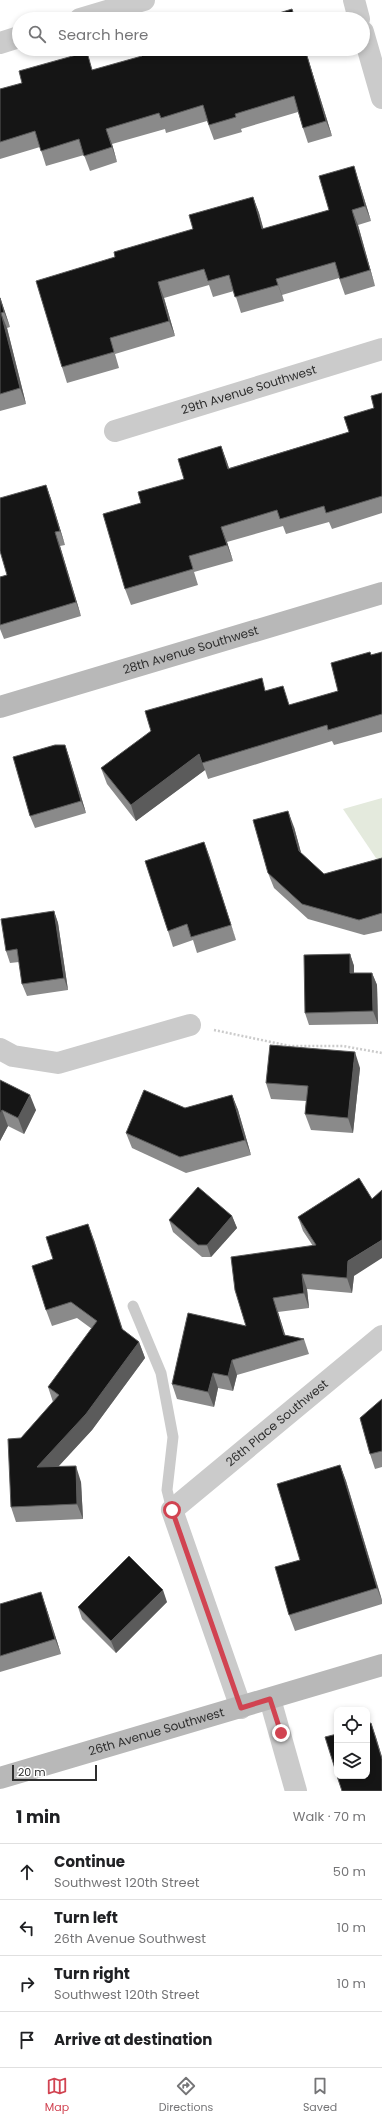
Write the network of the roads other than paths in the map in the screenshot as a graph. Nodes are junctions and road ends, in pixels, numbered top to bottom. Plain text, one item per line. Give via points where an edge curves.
1 (144, 0) edge
2 (354, 0) edge
3 (104, 12) edge
4 (357, 12) edge
5 (12, 39) edge
6 (0, 43) edge
7 (370, 56) edge
8 (382, 98) edge
9 (382, 348) edge
10 (115, 432) dead end
11 (382, 593) edge
12 (0, 707) edge
13 (190, 1025) road end
14 (0, 1049) edge
15 (133, 1306) dead end
16 (382, 1336) edge
17 (172, 1510) junction
18 (382, 1665) edge
19 (270, 1699) junction
20 (241, 1708) junction
21 (0, 1778) edge
22 (296, 1791) edge

1 - 3 street
2 - 4 street
5 - 6 street
7 - 8 street
9 - 10 street, 29th Avenue Southwest
11 - 12 street, 28th Avenue Southwest
13 - 14 street via 58,1064 13,1056
15 - 17 lane via 162,1380 173,1437 167,1490
16 - 17 street, 26th Place Southwest
17 - 20 street
18 - 19 street, 26th Avenue Southwest
19 - 20 street, 26th Avenue Southwest
19 - 22 street
20 - 21 street, 26th Avenue Southwest

